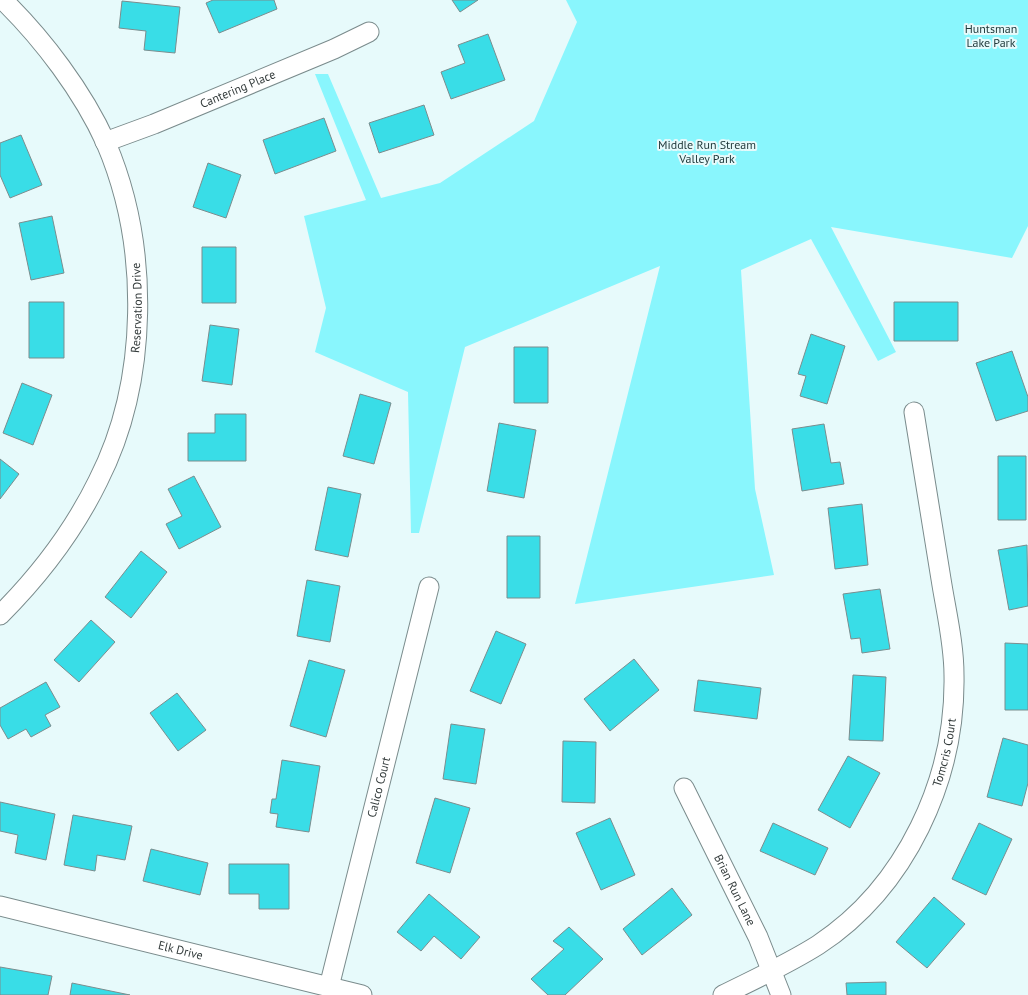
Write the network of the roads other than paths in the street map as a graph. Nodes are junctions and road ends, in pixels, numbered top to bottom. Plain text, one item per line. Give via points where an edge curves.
1 (3, 0) edge
2 (369, 32) dead end
3 (105, 142) junction
4 (914, 412) dead end
5 (429, 587) dead end
6 (0, 615) edge
7 (684, 788) dead end
8 (0, 906) edge
9 (772, 971) junction
10 (329, 987) junction
11 (362, 995) edge
12 (723, 995) edge
13 (781, 995) edge

1 - 3 street, Reservation Drive via 44,44 72,83
2 - 3 street, Cantering Place via 327,52
3 - 6 street, Reservation Drive via 123,194 137,272 138,315 127,397 116,439 99,480 76,522 51,558
4 - 9 street, Tomcris Court via 952,650 954,694 942,768 918,831 883,885 864,906 818,945
5 - 10 street, Calico Court
7 - 9 street, Brian Run Lane via 758,937
8 - 10 street, Elk Drive
9 - 12 street, Tomcris Court
9 - 13 street, Brian Run Lane
10 - 11 street, Elk Drive

